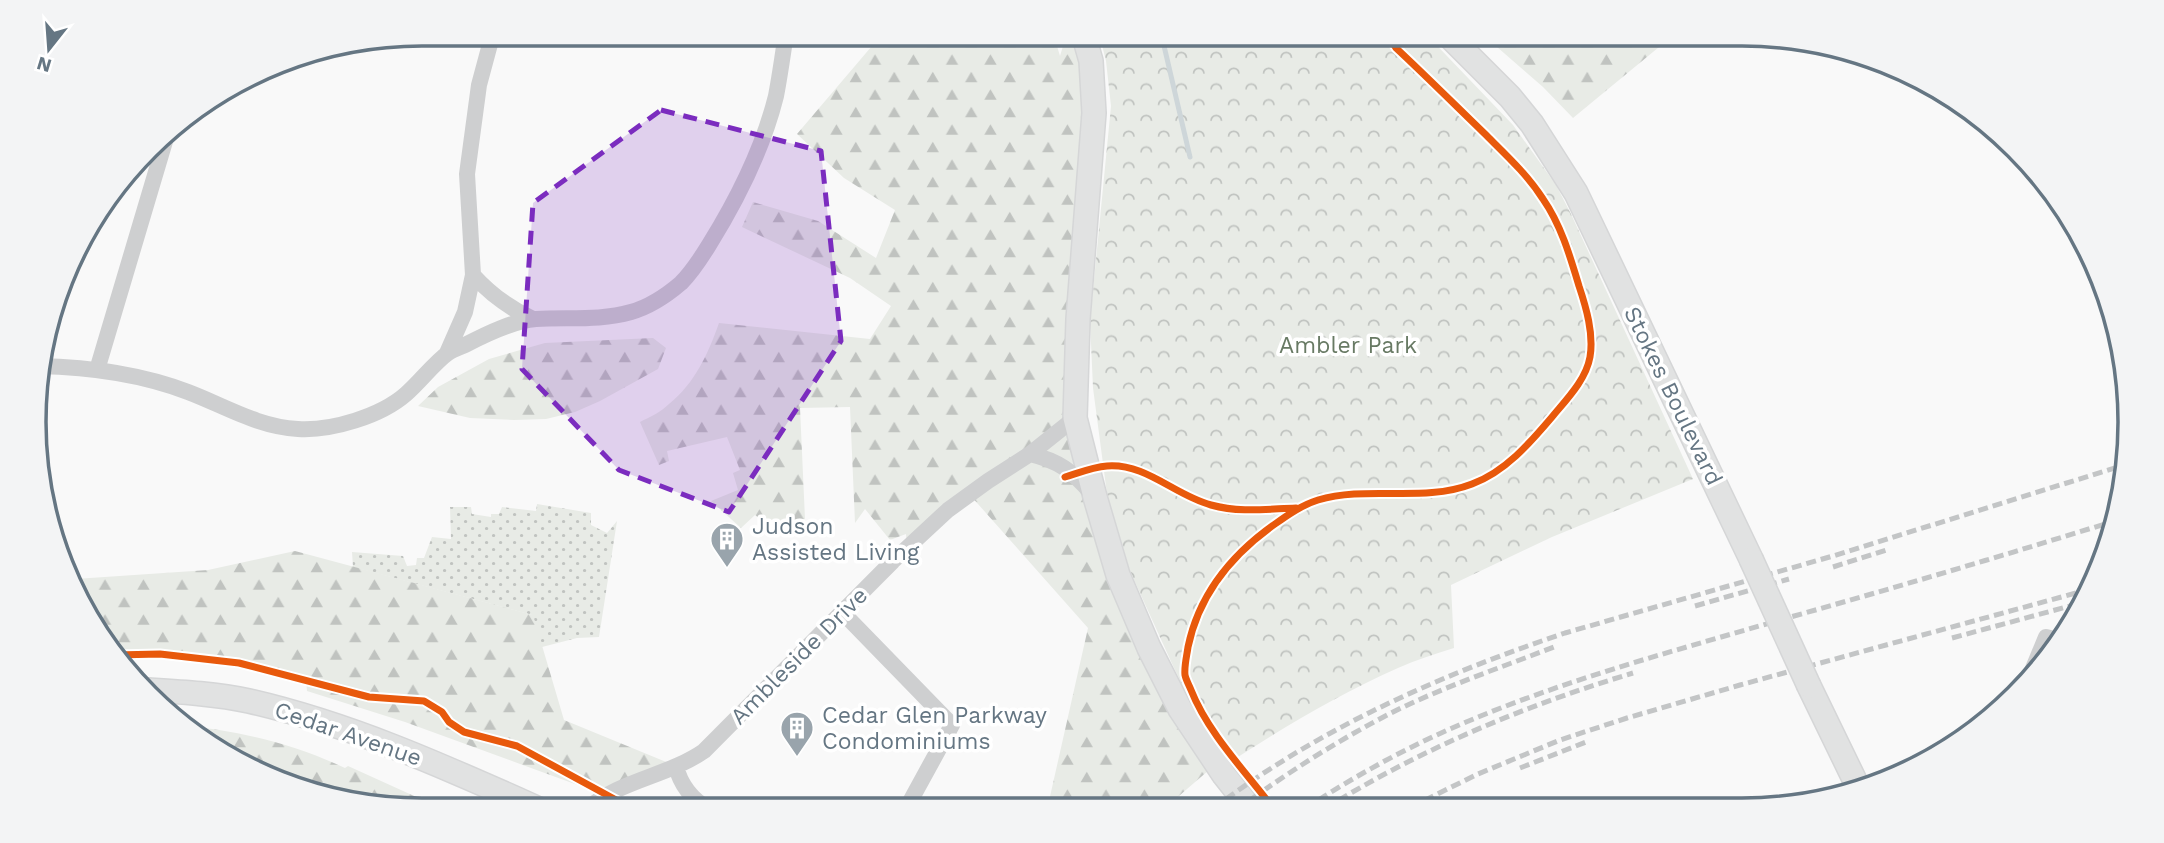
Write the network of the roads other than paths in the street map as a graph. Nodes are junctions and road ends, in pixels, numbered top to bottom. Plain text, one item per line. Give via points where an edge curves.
1 (490, 46) edge
2 (784, 46) edge
3 (1087, 46) edge
4 (1459, 46) edge
5 (162, 150) edge
6 (473, 275) junction
7 (533, 319) junction
8 (447, 354) junction
9 (50, 367) edge
10 (97, 370) junction
11 (1075, 418) junction
12 (1030, 454) junction
13 (1095, 498) junction
14 (843, 613) junction
15 (160, 691) edge
16 (676, 766) junction
17 (1855, 780) edge
18 (512, 797) edge
19 (603, 797) edge
20 (693, 797) edge
21 (912, 797) edge
22 (1241, 797) edge

1 - 6 street via 479,85 467,174
2 - 7 street via 775,96 754,156 723,223 682,281 660,299 632,312
3 - 11 main road via 1094,113
4 - 17 main road, Stokes Boulevard, bridge via 1532,124 1576,193
5 - 10 street
6 - 7 street via 510,309
6 - 8 street via 465,312
7 - 8 street via 483,335
8 - 10 street via 391,403 357,420 310,429 256,421 167,385
9 - 10 street
11 - 12 street, Ambleside Drive
11 - 13 main road
12 - 13 street via 1052,460 1076,475
12 - 14 street, Ambleside Drive via 948,510
13 - 22 main road via 1118,575 1149,648 1180,709
14 - 16 street, Ambleside Drive via 704,751
14 - 21 street via 952,725
15 - 18 main road, Cedar Avenue via 247,701 306,716
16 - 19 street, Ambleside Drive
16 - 20 street via 679,782

